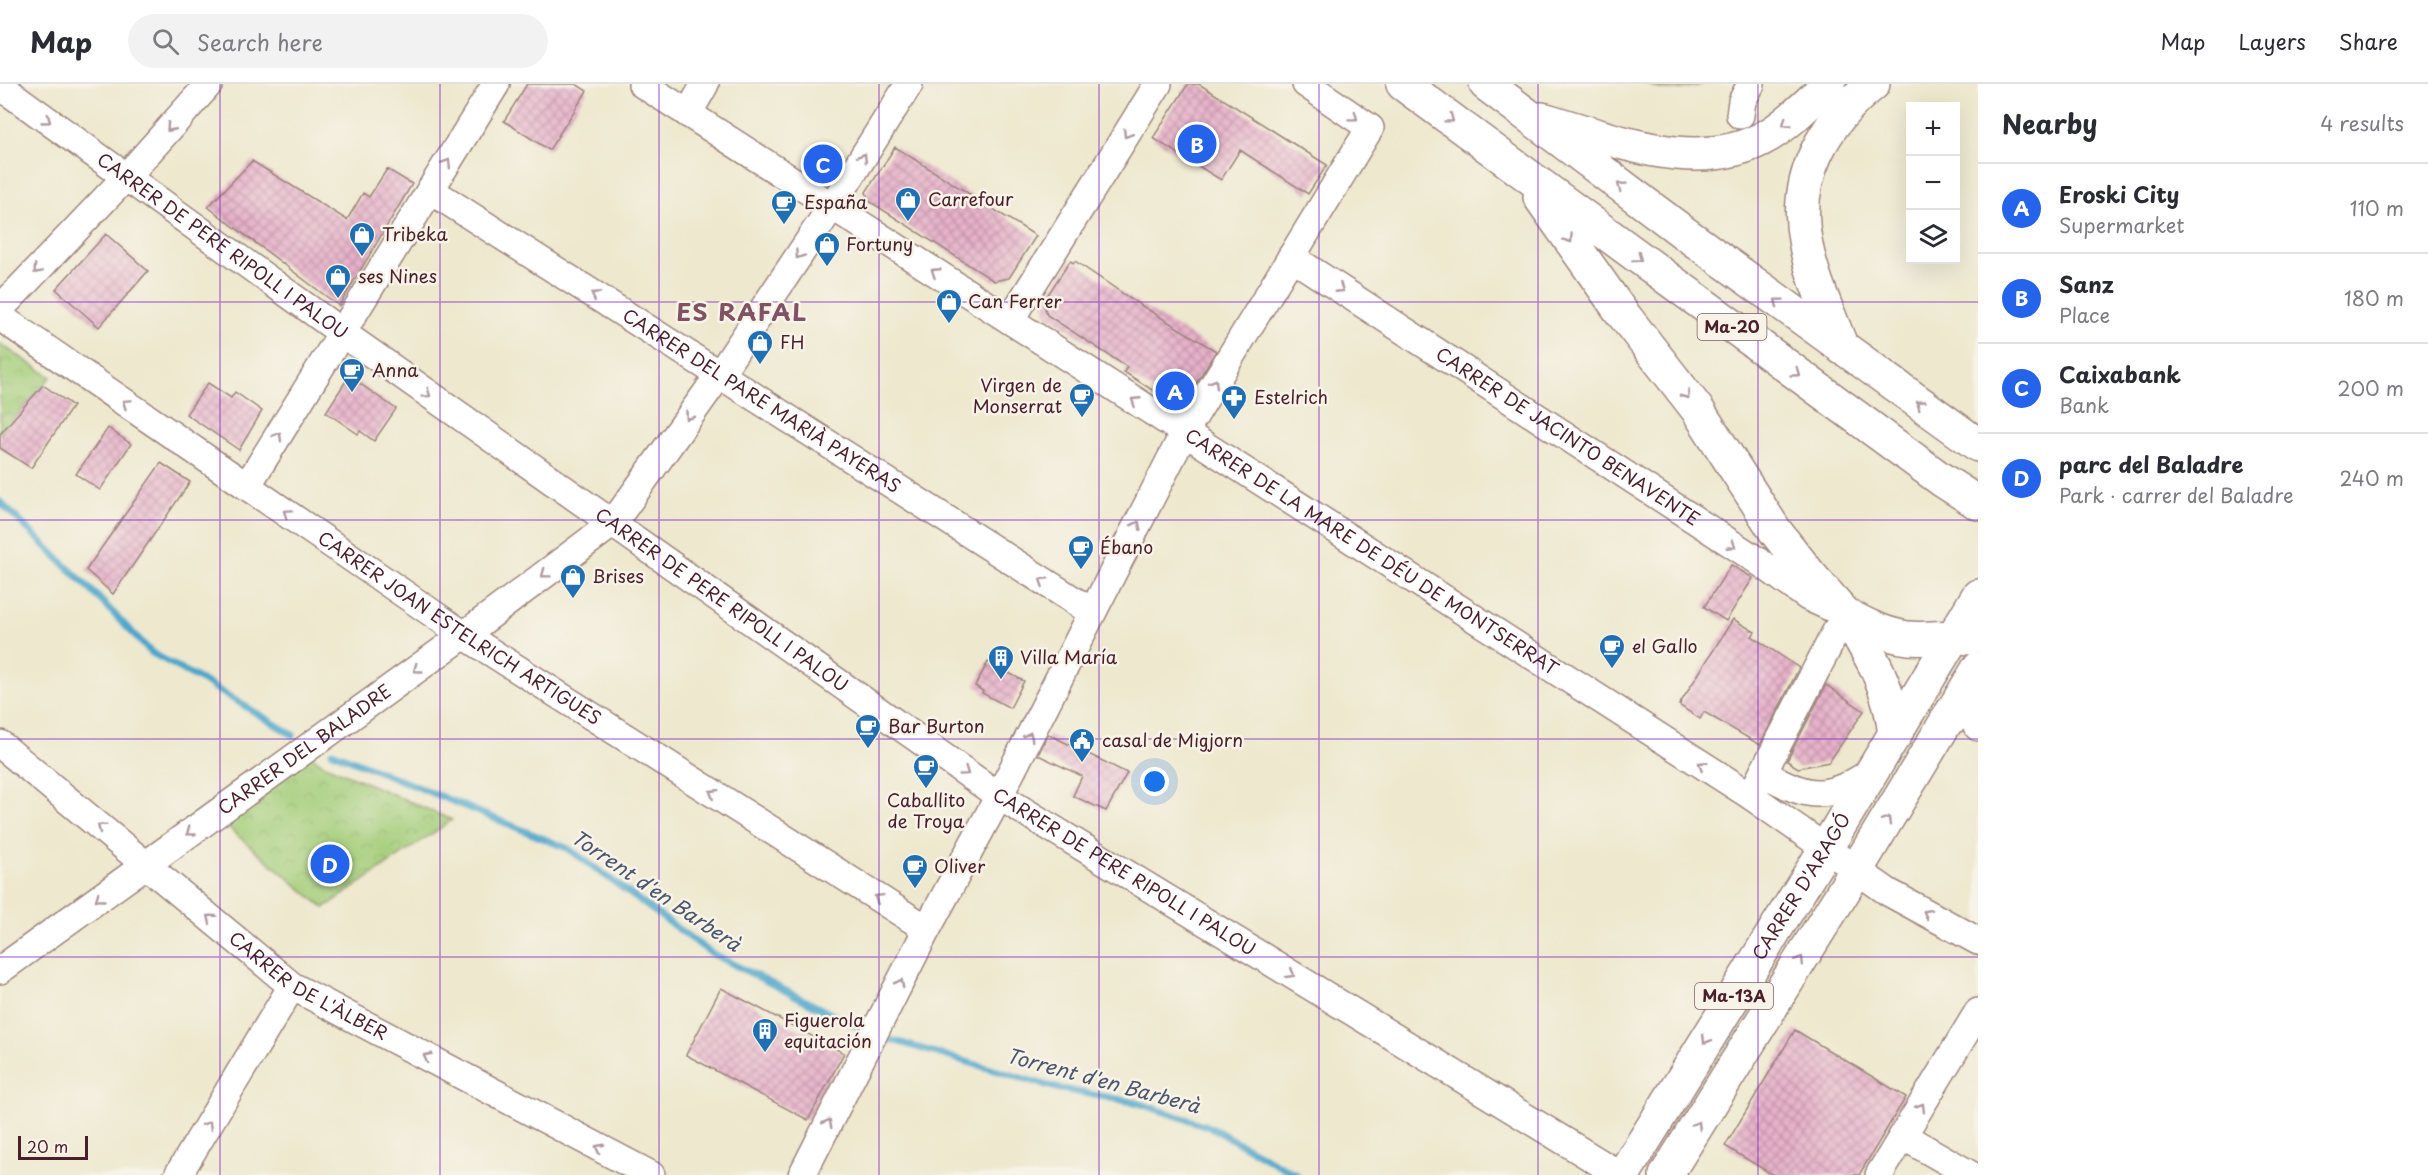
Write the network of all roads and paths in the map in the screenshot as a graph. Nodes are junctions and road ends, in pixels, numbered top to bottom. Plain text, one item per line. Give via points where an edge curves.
1 (209, 84) edge
2 (495, 84) edge
3 (642, 84) edge
4 (705, 84) edge
5 (909, 84) edge
6 (1158, 84) edge
7 (1306, 84) edge
8 (1403, 84) edge
9 (1486, 84) edge
10 (1751, 84) edge
11 (1828, 84) edge
12 (1873, 84) edge
13 (0, 86) edge
14 (688, 114) junction
15 (1526, 115) junction
16 (1740, 115) dead end
17 (1524, 174) junction
18 (126, 177) junction
19 (430, 190) junction
20 (832, 206) junction
21 (1291, 257) junction
22 (0, 309) edge
23 (0, 317) edge
24 (1011, 320) junction
25 (341, 332) junction
26 (1842, 348) junction
27 (720, 374) junction
28 (1184, 433) junction
29 (1973, 441) edge
30 (247, 486) junction
31 (1978, 503) edge
32 (613, 523) junction
33 (1978, 598) edge
34 (1092, 612) junction
35 (1845, 614) junction
36 (464, 634) junction
37 (1966, 638) edge
38 (1978, 669) edge
39 (1970, 719) edge
40 (1894, 735) junction
41 (0, 744) edge
42 (1872, 771) junction
43 (1764, 773) junction
44 (999, 796) junction
45 (1751, 796) junction
46 (1826, 848) junction
47 (146, 864) junction
48 (1857, 870) junction
49 (927, 929) junction
50 (1978, 941) edge
51 (0, 970) edge
52 (292, 986) junction
53 (1978, 1012) edge
54 (1903, 1136) junction
55 (178, 1175) edge
56 (651, 1175) edge
57 (802, 1175) edge
58 (1622, 1175) edge
59 (1666, 1175) edge
60 (1879, 1175) edge
61 (1971, 1175) edge

1 -> 18 street
19 -> 2 street
3 - 14 street, CARRER DE LA MARE DE DÉU DE MONTSERRAT
4 - 14 street
20 -> 5 street, CARRER DEL BALADRE
6 -> 24 street
7 -> 21 street via 1370,128
8 -> 17 main road, Ma-20
9 - 15 main road, Ma-20
10 - 16 street
11 -> 15 main road via 1768,136 1719,154 1670,153
12 - 26 main road via 1846,107 1820,141 1804,190 1804,239
13 -> 18 street, CARRER DE PERE RIPOLL I PALOU
14 - 20 street, CARRER DE LA MARE DE DÉU DE MONTSERRAT
26 -> 15 main road, Ma-20
17 -> 31 main road, Ma-20
17 -> 35 main road via 1619,309 1697,409 1776,532
18 -> 22 street
18 - 25 street, CARRER DE PERE RIPOLL I PALOU
19 - 25 street
27 -> 19 street, CARRER DEL PARE MARIÀ PAYERAS
24 -> 20 street, CARRER DE LA MARE DE DÉU DE MONTSERRAT
20 -> 27 street, CARRER DEL BALADRE
28 -> 21 street
21 -> 35 street, CARRER DE JACINTO BENAVENTE via 1808,597
30 -> 23 street, CARRER JOAN ESTELRICH ARTIGUES
28 -> 24 street, CARRER DE LA MARE DE DÉU DE MONTSERRAT
30 -> 25 street
25 -> 32 street, CARRER DE PERE RIPOLL I PALOU
29 -> 26 main road, Ma-20
27 -> 32 street, CARRER DEL BALADRE
34 -> 27 street, CARRER DEL PARE MARIÀ PAYERAS
34 -> 28 street
45 -> 28 street, CARRER DE LA MARE DE DÉU DE MONTSERRAT
36 -> 30 street, CARRER JOAN ESTELRICH ARTIGUES
32 -> 36 street, CARRER DEL BALADRE
32 -> 44 street, CARRER DE PERE RIPOLL I PALOU
33 - 37 main road, CARRER D'ARAGÓ
44 -> 34 street
35 - 37 main road via 1883,633 1909,638
35 - 40 main road via 1881,676
35 - 43 street
36 -> 47 street, CARRER DEL BALADRE
49 -> 36 street, CARRER JOAN ESTELRICH ARTIGUES
37 - 40 main road, CARRER D'ARAGÓ / Ma-13A
38 - 39 main road, CARRER D'ARAGÓ / Ma-13A
48 -> 39 main road, CARRER D'ARAGÓ / Ma-13A
40 - 42 main road, CARRER D'ARAGÓ / Ma-13A
47 -> 41 street, CARRER DE L'ÀLBER
42 - 43 street via 1837,791 1821,793 1790,788
42 - 46 main road, CARRER D'ARAGÓ / Ma-13A
43 - 45 street
44 - 49 street
44 -> 58 street, CARRER DE PERE RIPOLL I PALOU
45 - 46 street, CARRER DE LA MARE DE DÉU DE MONTSERRAT
46 - 48 street, CARRER DE LA MARE DE DÉU DE MONTSERRAT
46 -> 58 main road, CARRER D'ARAGÓ / Ma-13A
47 -> 51 street
52 -> 47 street, CARRER DE L'ÀLBER
50 -> 48 street, CARRER DE LA MARE DE DÉU DE MONTSERRAT via 1888,892
59 -> 48 main road, CARRER D'ARAGÓ / Ma-13A
57 -> 49 street
55 -> 52 street
56 -> 52 street, CARRER DE L'ÀLBER
54 -> 53 street
54 - 60 street
54 - 61 street

